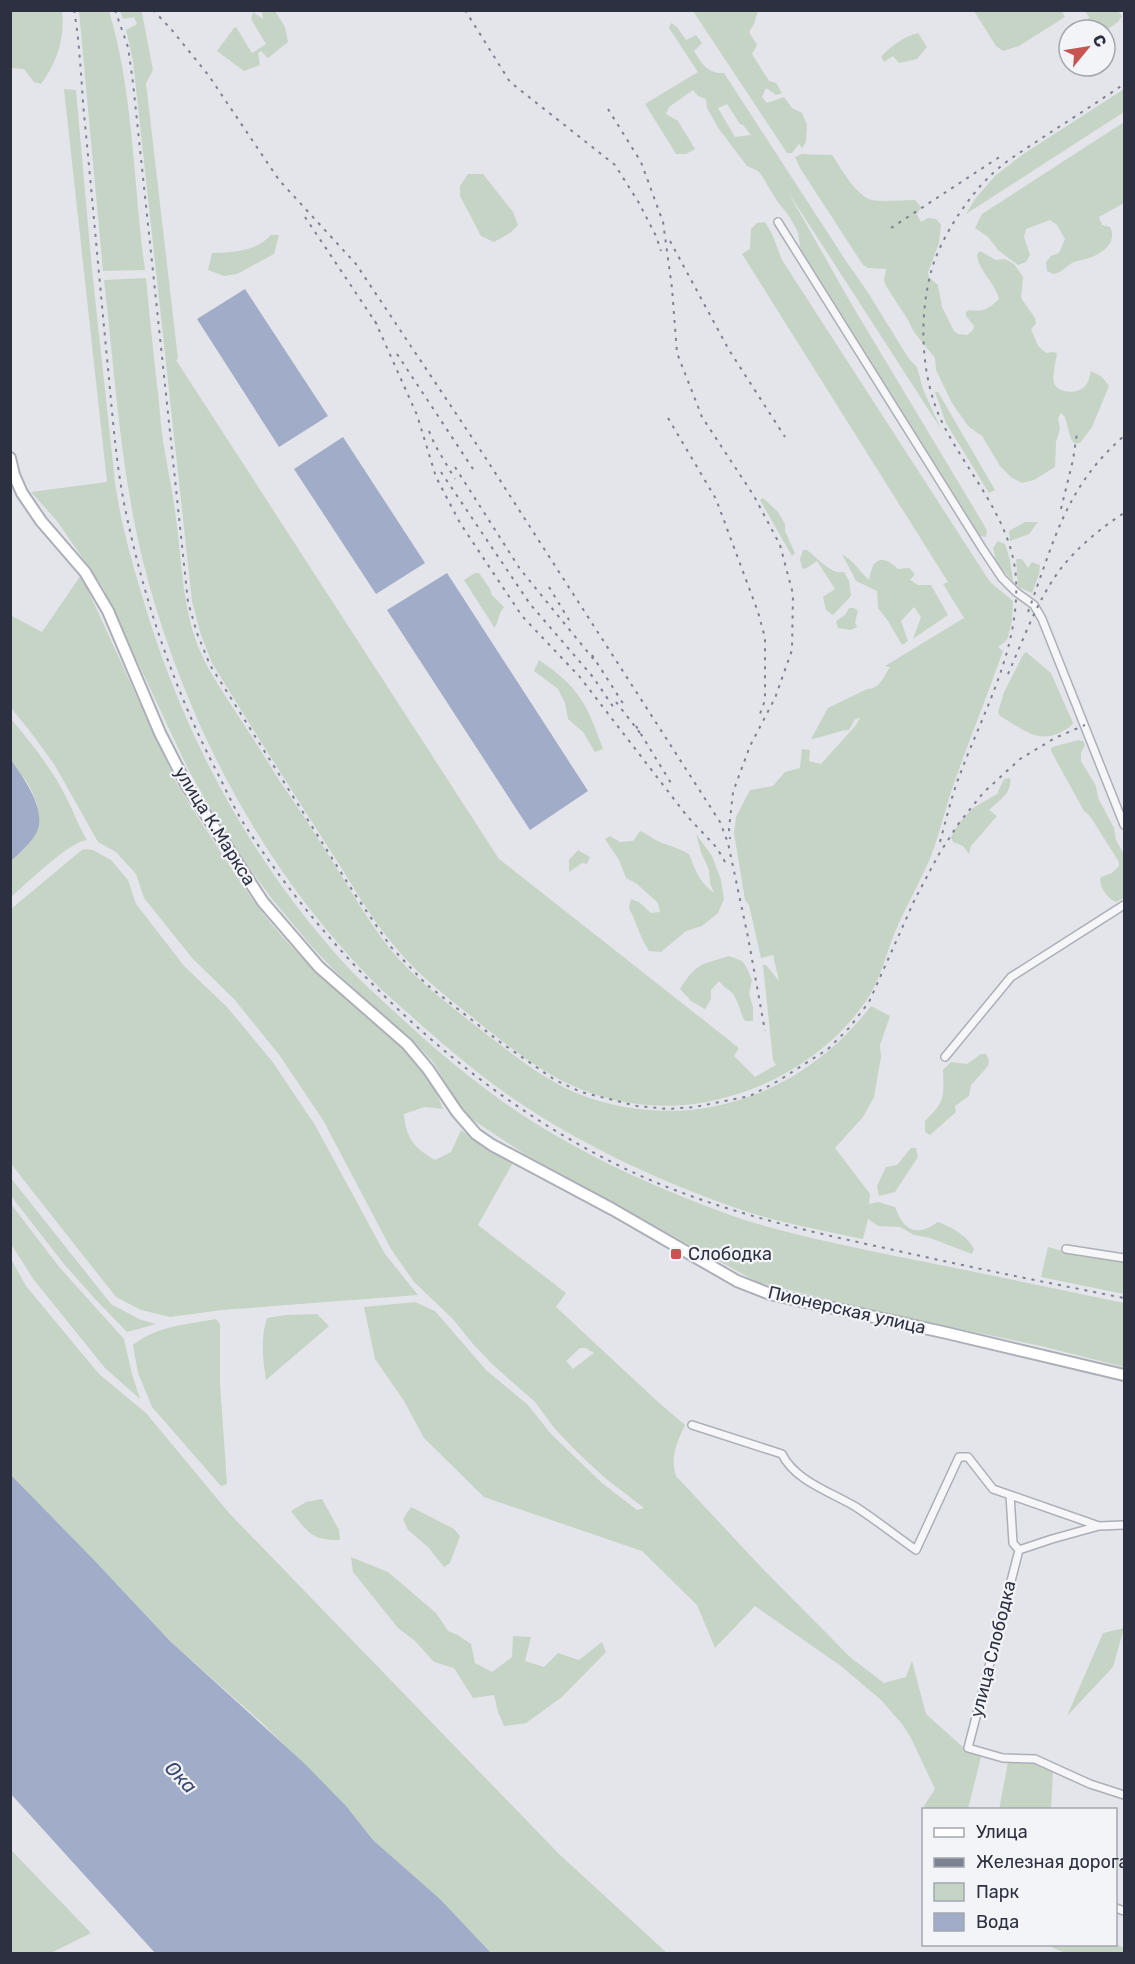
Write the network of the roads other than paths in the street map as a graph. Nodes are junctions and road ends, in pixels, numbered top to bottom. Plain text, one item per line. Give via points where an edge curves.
1 (778, 222) dead end
2 (10, 458) edge
3 (1125, 825) edge
4 (1125, 906) edge
5 (945, 1057) dead end
6 (492, 1145) joint
7 (1066, 1250) dead end
8 (1125, 1258) edge
9 (1125, 1375) edge
10 (692, 1425) dead end
11 (1010, 1495) junction
12 (1125, 1525) edge
13 (1099, 1526) junction
14 (1019, 1550) junction
15 (1125, 1795) edge

1 - 3 street via 1002,578 1037,609
2 - 6 main road, улица К.Маркса via 22,493 85,572 108,611 187,786 263,902 319,967 407,1044 457,1112
4 - 5 street via 1011,976
6 - 9 main road, Пионерская улица via 737,1281 770,1294
7 - 8 street
10 - 11 street via 782,1454 797,1474 857,1508 916,1550 959,1457 968,1457 993,1489
11 - 13 street
11 - 14 street, улица Слободка via 1013,1543
12 - 13 street
13 - 14 street
14 - 15 street, улица Слободка via 968,1748 1003,1758 1035,1759

